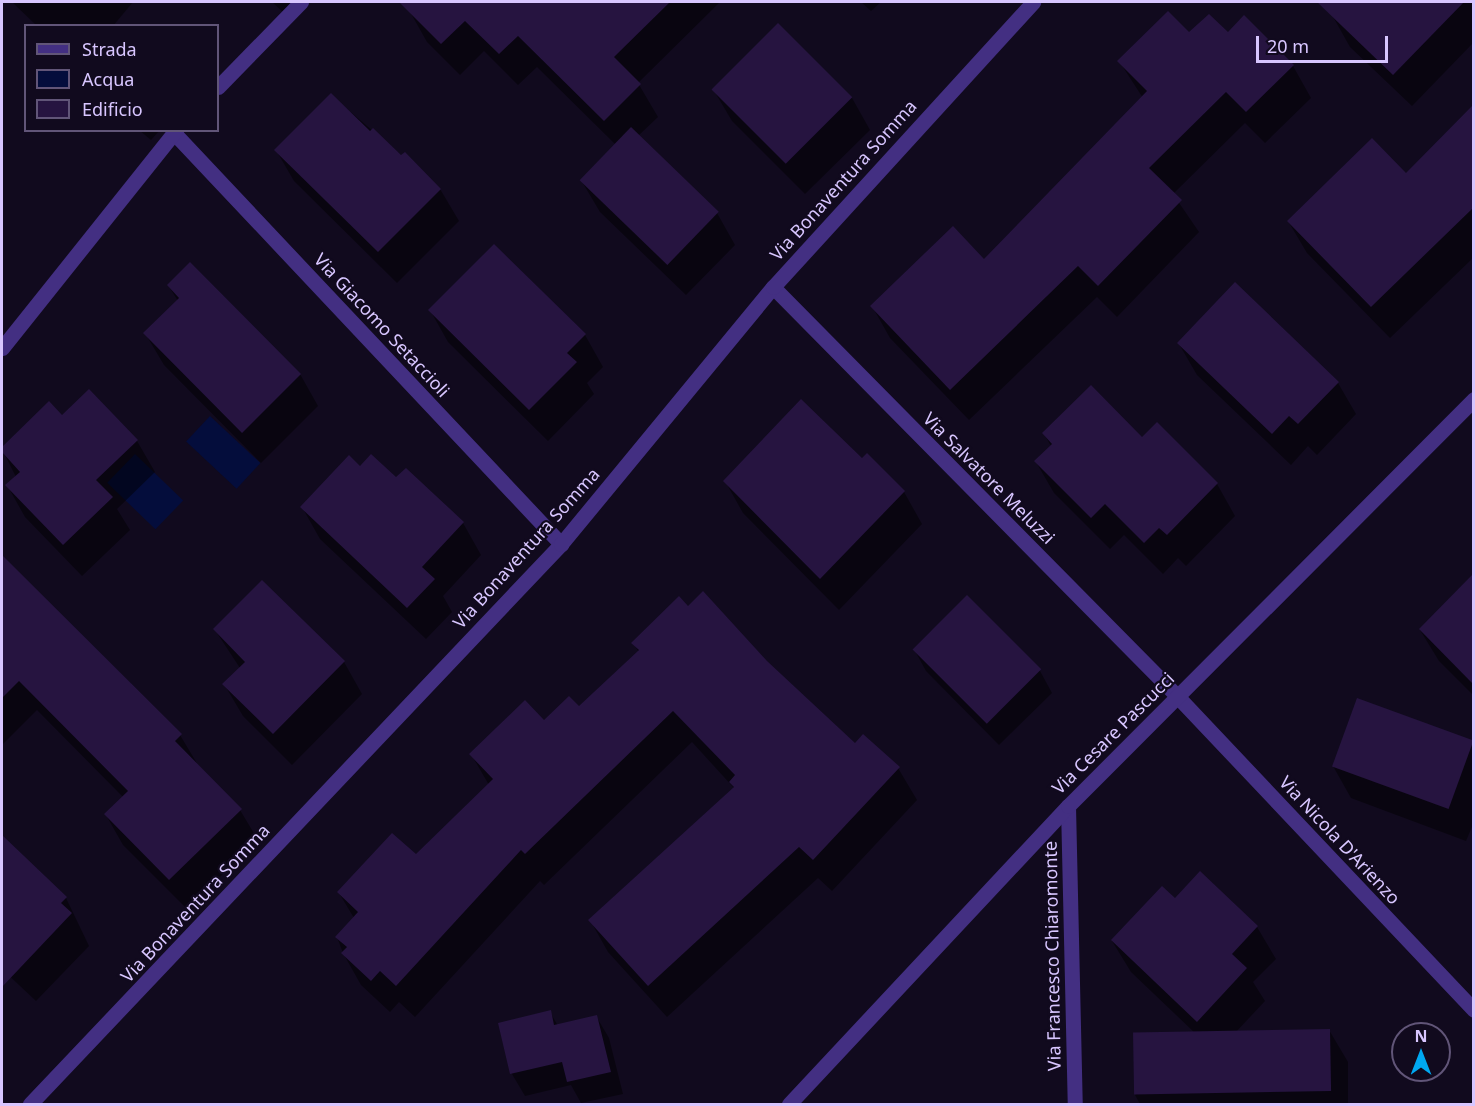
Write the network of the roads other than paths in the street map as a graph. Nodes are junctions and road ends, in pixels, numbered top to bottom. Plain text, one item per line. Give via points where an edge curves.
1 (301, 2) edge
2 (1033, 2) edge
3 (219, 86) edge
4 (175, 132) edge
5 (773, 287) junction
6 (2, 348) edge
7 (1473, 399) edge
8 (561, 544) junction
9 (1177, 696) junction
10 (1068, 806) junction
11 (1473, 1010) edge
12 (30, 1104) edge
13 (789, 1104) edge
14 (1075, 1104) edge

1 - 3 street
2 - 5 street, Via Bonaventura Somma
4 - 6 street
4 - 8 street, Via Giacomo Setaccioli
5 - 8 street, Via Bonaventura Somma
5 - 9 street, Via Salvatore Meluzzi
7 - 9 street, Via Cesare Pascucci
8 - 12 street, Via Bonaventura Somma
9 - 10 street, Via Cesare Pascucci
9 - 11 street, Via Nicola D'Arienzo
10 - 13 street, Via Cesare Pascucci
10 - 14 street, Via Francesco Chiaromonte

